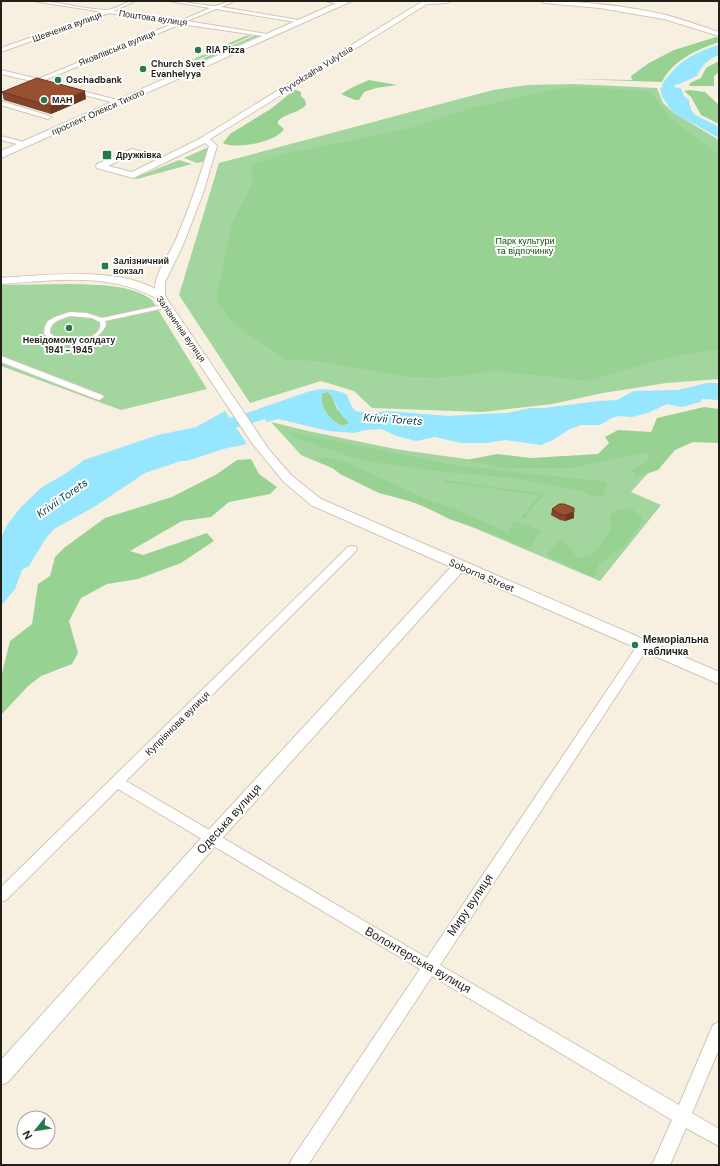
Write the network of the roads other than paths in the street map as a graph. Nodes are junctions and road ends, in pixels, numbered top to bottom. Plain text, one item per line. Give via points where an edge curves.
1 (36, 1) edge
2 (133, 1) edge
3 (172, 1) edge
4 (232, 1) edge
5 (328, 1) edge
6 (446, 1) edge
7 (544, 1) edge
8 (345, 2) edge
9 (427, 2) edge
10 (216, 8) junction
11 (108, 12) junction
12 (302, 21) junction
13 (181, 22) junction
14 (719, 34) edge
15 (270, 35) junction
16 (1, 50) edge
17 (1, 72) edge
18 (37, 81) junction
19 (52, 85) edge
20 (66, 88) edge
21 (1, 96) edge
22 (119, 102) junction
23 (1, 104) edge
24 (48, 117) edge
25 (1, 138) edge
26 (204, 140) junction
27 (25, 144) junction
28 (1, 155) edge
29 (165, 160) junction
30 (1, 281) edge
31 (160, 296) junction
32 (167, 306) junction
33 (101, 320) junction
34 (1, 359) edge
35 (99, 397) dead end
36 (262, 450) joint
37 (352, 549) dead end
38 (460, 566) junction
39 (644, 646) junction
40 (719, 678) edge
41 (117, 782) junction
42 (211, 839) junction
43 (1, 896) edge
44 (429, 966) junction
45 (719, 1030) edge
46 (1, 1075) edge
47 (682, 1116) junction
48 (719, 1138) edge
49 (298, 1165) edge
50 (661, 1165) edge

1 - 11 street, Поштова вулиця
2 - 11 street, Шевченка вулиця
3 - 10 street
4 - 10 street, Яковлівська вулиця
5 - 8 street
6 - 9 street
7 - 14 street via 600,6 665,17
8 - 12 main road, проспект Олекси Тихого
9 - 26 street, Ptyvokzalna Vulytsia
10 - 12 street
10 - 13 street, Яковлівська вулиця
11 - 13 street, Поштова вулиця
11 - 16 street, Шевченка вулиця
12 - 15 main road, проспект Олекси Тихого
13 - 15 street, Поштова вулиця
13 - 18 street, Яковлівська вулиця
15 - 22 main road, проспект Олекси Тихого
17 - 18 street
18 - 19 street
18 - 21 street, Яковлівська вулиця
20 - 22 street
22 - 27 main road, проспект Олекси Тихого
23 - 24 street
25 - 27 street
26 - 29 street, Ptyvokzalna Vulytsia
26 - 31 street via 213,146 209,161 178,245 160,282
27 - 28 main road, проспект Олекси Тихого
29 - 29 street, Ptyvokzalna Vulytsia via 132,151 100,166 134,175
30 - 31 street, Залізнична вулиця via 64,278 119,281 143,286
31 - 32 street, Залізнична вулиця
32 - 33 street
32 - 36 street, Залізнична вулиця
33 - 33 street via 89,314 70,314 53,320 46,330 47,334 57,340 74,342 92,338 102,329
34 - 35 street
36 - 38 street, Soborna Street via 298,490 316,502
37 - 41 street, Купріянова вулиця
38 - 39 street, Soborna Street
38 - 42 street, Одеська вулиця
39 - 40 street, Soborna Street
39 - 44 street, Миру вулиця
41 - 42 street, Волонтерська вулиця
41 - 43 street, Купріянова вулиця
42 - 44 street, Волонтерська вулиця
42 - 46 street, Одеська вулиця
44 - 47 street, Волонтерська вулиця
44 - 49 street, Миру вулиця
45 - 47 street
47 - 48 street, Волонтерська вулиця
47 - 50 street

